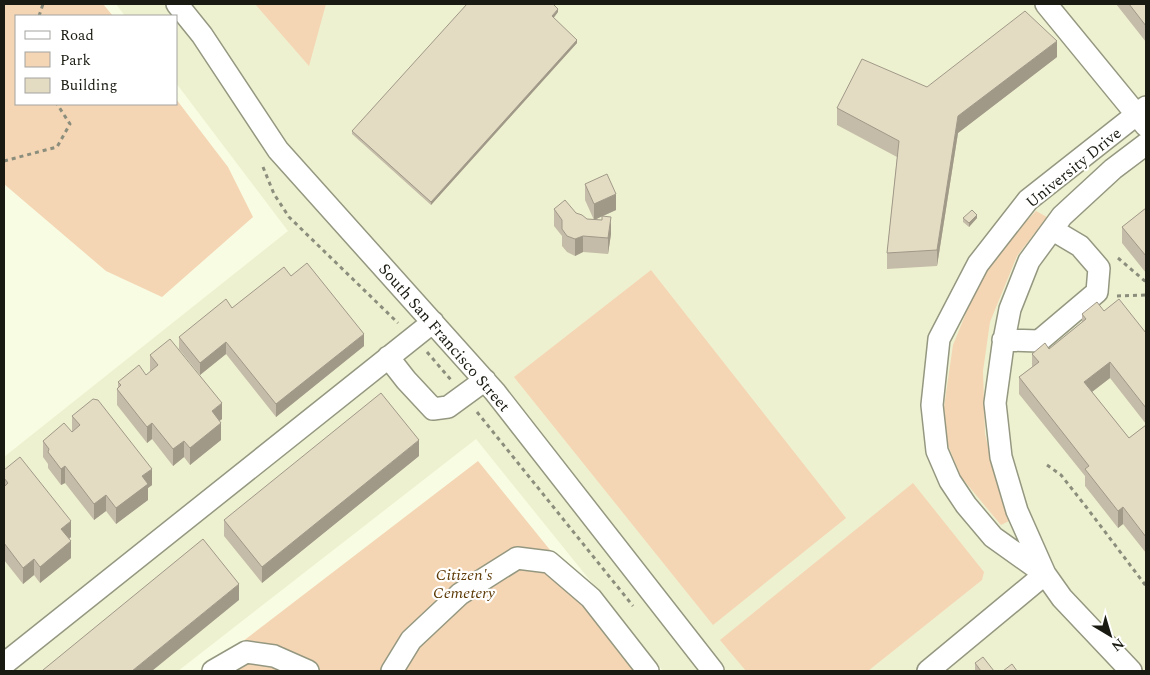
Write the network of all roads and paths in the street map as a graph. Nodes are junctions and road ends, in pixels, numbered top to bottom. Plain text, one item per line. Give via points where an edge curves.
1 (177, 4) edge
2 (1046, 4) edge
3 (58, 105) edge
4 (1143, 116) edge
5 (1146, 144) edge
6 (4, 161) edge
7 (1053, 230) junction
8 (1120, 260) dead end
9 (1146, 282) edge
10 (1146, 295) edge
11 (1116, 296) dead end
12 (433, 322) junction
13 (1004, 340) junction
14 (388, 357) junction
15 (485, 380) junction
16 (1048, 465) dead end
17 (1045, 574) junction
18 (1146, 586) edge
19 (4, 664) edge
20 (213, 671) edge
21 (308, 671) edge
22 (392, 671) edge
23 (648, 671) edge
24 (713, 671) edge
25 (928, 671) edge
26 (1131, 671) edge

1 - 12 street, South San Francisco Street via 202,35 278,150
2 - 4 street
3 - 6 path via 70,124 57,147
4 - 17 street, University Drive via 1028,200 978,264 939,340 932,405 937,451 950,481 993,537
5 - 7 street, University Drive via 1068,210
7 - 13 street, University Drive via 1029,261 1010,309
7 - 13 street via 1080,246 1099,268 1097,292 1039,341
8 - 9 path
10 - 11 path
12 - 14 street
12 - 15 street, South San Francisco Street
13 - 17 street, University Drive via 995,403 1001,457 1017,511
14 - 15 street via 433,409 448,407
14 - 19 street
15 - 24 street, South San Francisco Street
16 - 18 path via 1061,475 1088,508
17 - 25 street
17 - 26 street via 1062,598
20 - 21 street via 246,652 274,656
22 - 23 street via 411,640 460,594 517,558 549,562 591,598

